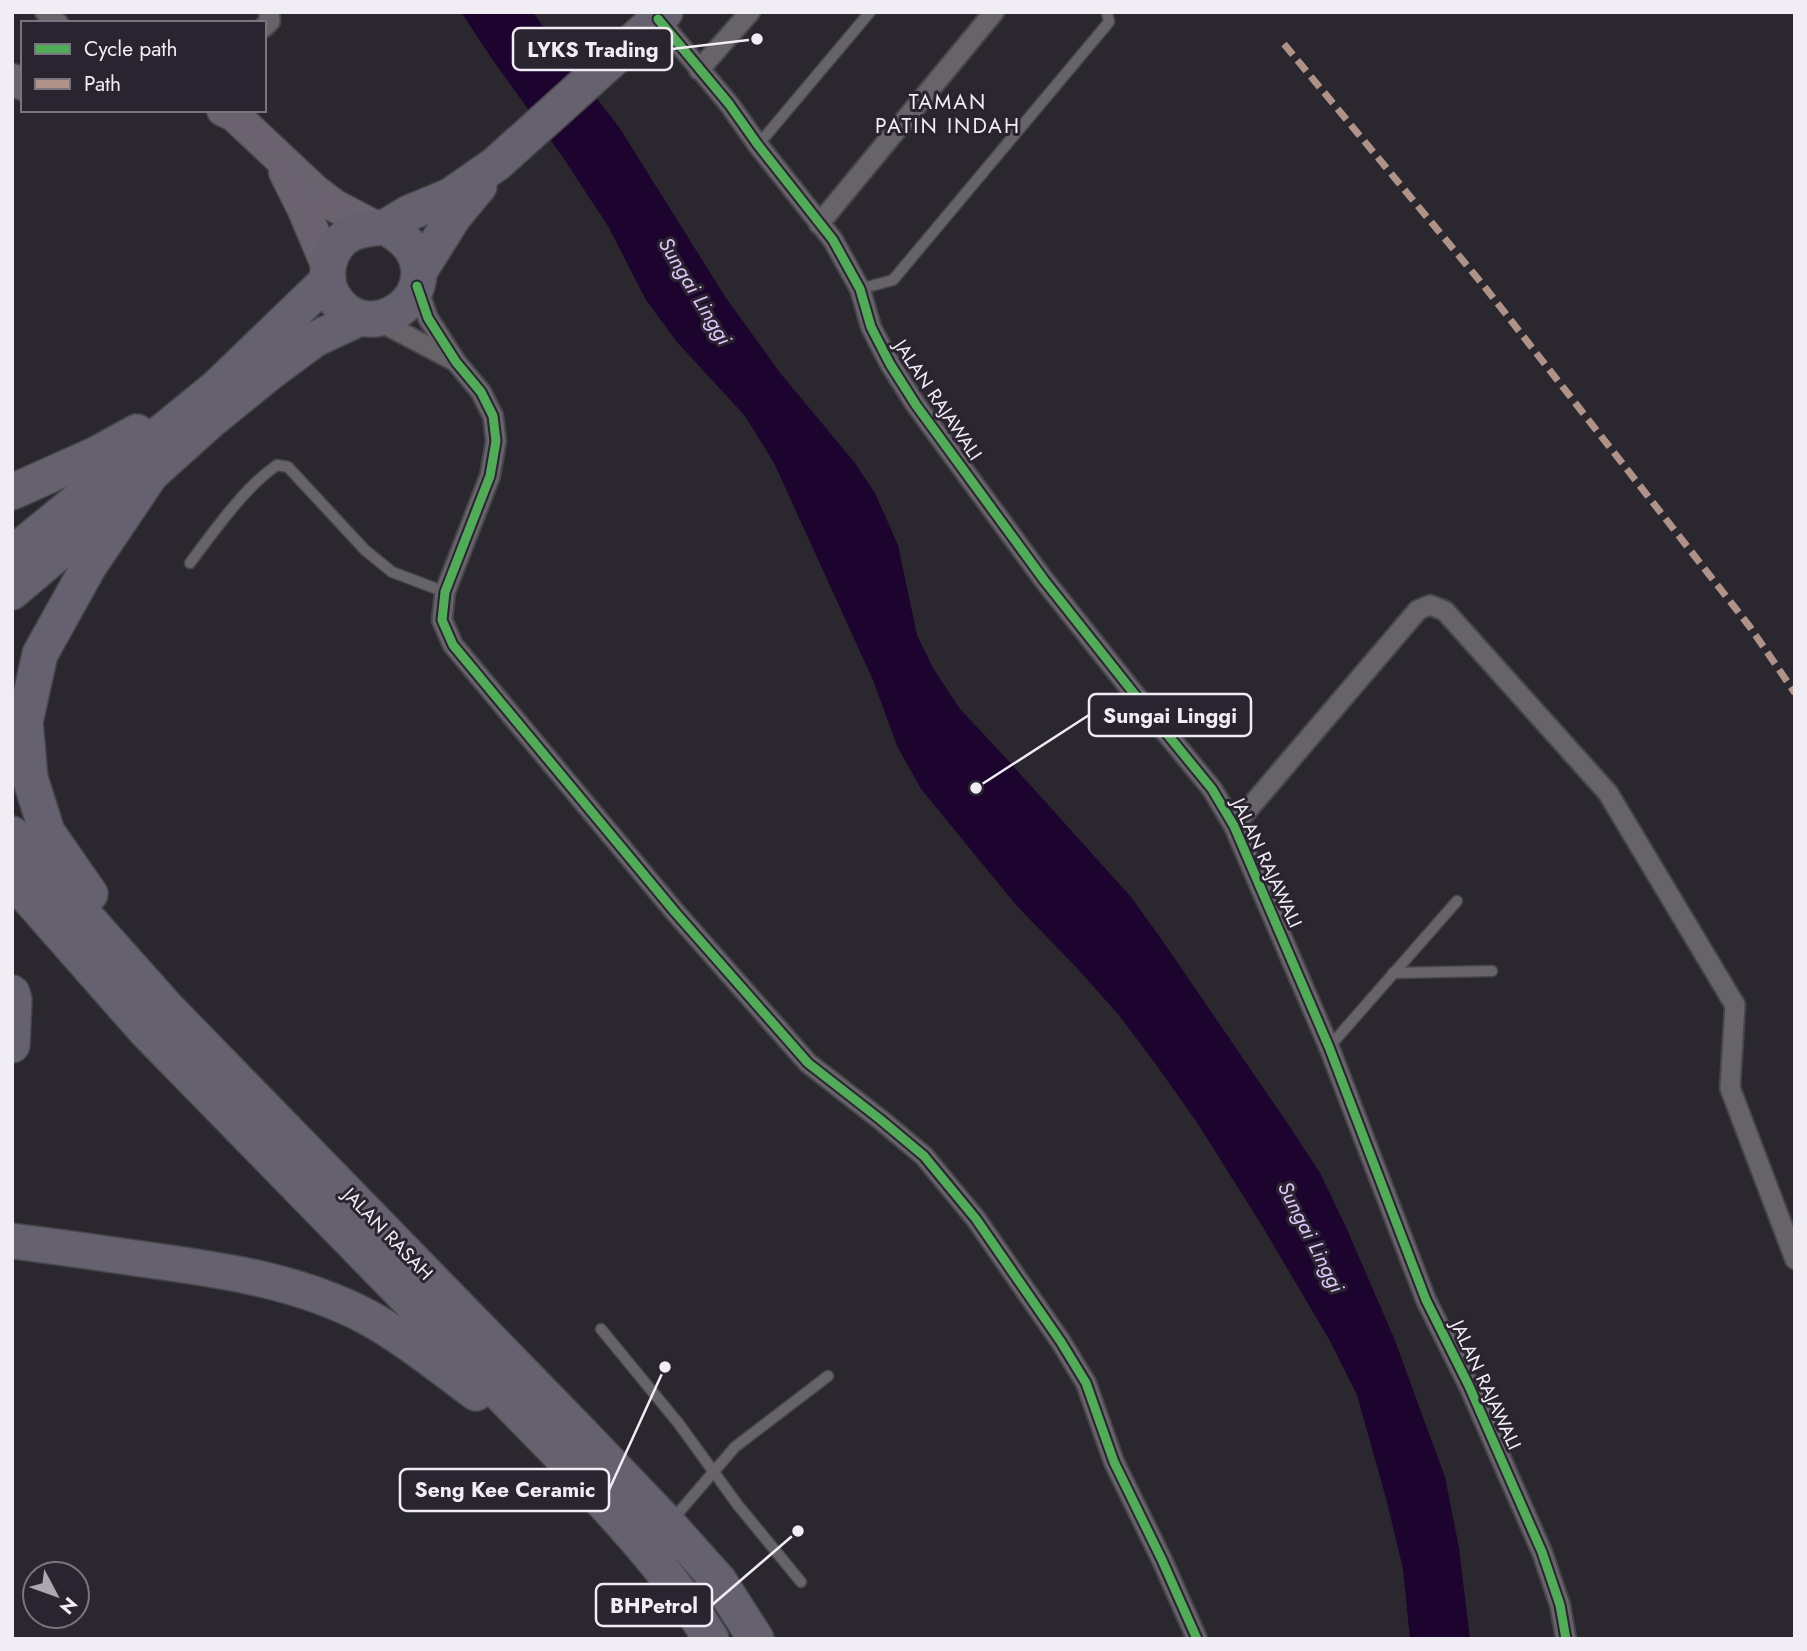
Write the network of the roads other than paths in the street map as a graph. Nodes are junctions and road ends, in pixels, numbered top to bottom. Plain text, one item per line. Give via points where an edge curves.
1 (750, 12) edge
2 (870, 12) edge
3 (994, 12) edge
4 (1107, 12) edge
5 (653, 20) edge
6 (699, 70) junction
7 (227, 112) edge
8 (758, 145) junction
9 (279, 158) junction
10 (496, 164) junction
11 (819, 223) junction
12 (382, 228) junction
13 (328, 274) junction
14 (418, 279) junction
15 (860, 289) junction
16 (367, 319) junction
17 (456, 362) junction
18 (216, 388) junction
19 (151, 474) junction
20 (12, 492) edge
21 (12, 554) edge
22 (190, 563) dead end
23 (12, 592) edge
24 (445, 592) junction
25 (1234, 826) junction
26 (12, 834) edge
27 (12, 878) edge
28 (1457, 901) dead end
29 (1492, 971) dead end
30 (1393, 973) junction
31 (12, 993) edge
32 (166, 1007) junction
33 (12, 1045) edge
34 (1329, 1048) junction
35 (12, 1241) edge
36 (1795, 1259) edge
37 (601, 1329) dead end
38 (828, 1376) dead end
39 (561, 1456) junction
40 (712, 1472) junction
41 (669, 1525) junction
42 (801, 1582) dead end
43 (712, 1639) edge
44 (756, 1639) edge
45 (1197, 1639) edge
46 (1566, 1639) edge

1 - 6 street
2 - 8 lane
3 - 11 street
4 - 15 lane via 1109,22 892,280
5 - 6 street, JALAN RAJAWALI
5 - 10 highway
6 - 8 street, JALAN RAJAWALI
7 - 9 main road
8 - 11 street, JALAN RAJAWALI
9 - 12 main road via 335,206
9 - 13 main road
10 - 12 highway via 450,196
10 - 14 highway via 454,216
11 - 15 street, JALAN RAJAWALI
12 - 13 highway via 364,229 340,242
12 - 14 highway via 410,247
13 - 16 highway via 338,304
13 - 18 highway
14 - 16 highway via 401,310
14 - 17 street via 428,317
15 - 25 street, JALAN RAJAWALI via 870,327 916,405 1044,580 1212,789
16 - 17 street
16 - 19 highway via 315,340 278,366
17 - 24 street via 481,392 493,416 496,441 490,476
18 - 20 highway via 97,454
18 - 21 highway
19 - 23 highway
19 - 32 highway via 89,566 40,654 25,722 30,778 47,832
22 - 24 lane via 276,465 288,467 365,550 392,572
24 - 45 street via 442,620 453,645 667,902 808,1063 924,1156 976,1219 1086,1383 1114,1462
25 - 34 street, JALAN RAJAWALI
25 - 36 street via 1418,610 1430,605 1445,611 1608,793 1735,1005 1730,1088
26 - 32 highway, JALAN RASAH
27 - 39 highway, JALAN RASAH via 145,1030
28 - 30 lane
29 - 30 lane
30 - 34 lane
31 - 33 highway
32 - 41 highway, JALAN RASAH
34 - 46 street, JALAN RAJAWALI via 1426,1300 1542,1552
35 - 39 highway via 228,1271 331,1300 368,1317 408,1344
37 - 40 lane
38 - 40 lane via 735,1447
39 - 43 highway, JALAN RASAH via 620,1520
40 - 41 lane
40 - 42 lane
41 - 44 highway, JALAN RASAH via 719,1581

